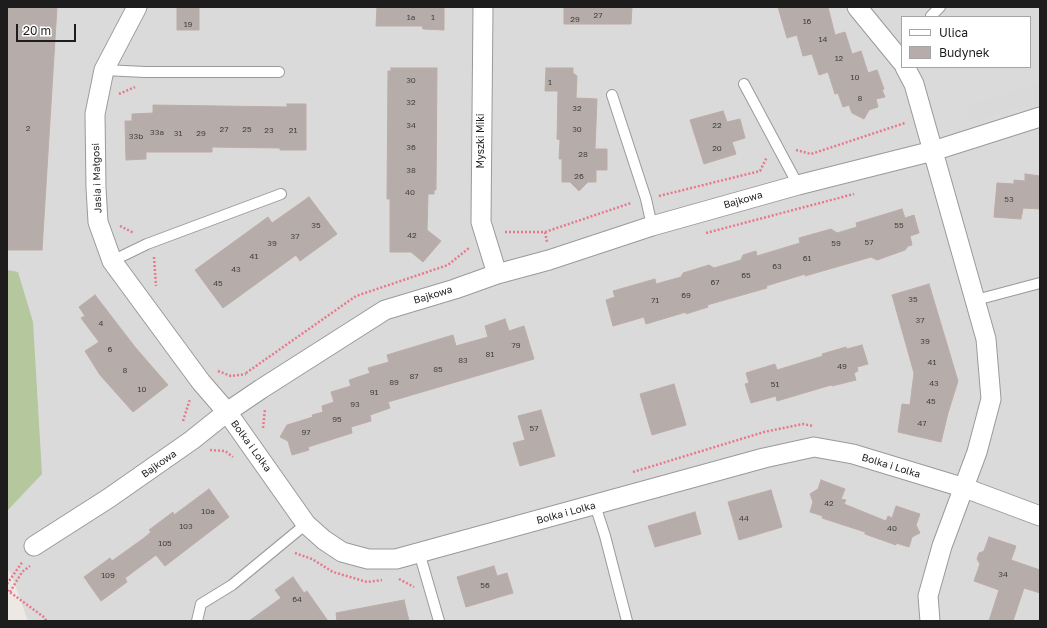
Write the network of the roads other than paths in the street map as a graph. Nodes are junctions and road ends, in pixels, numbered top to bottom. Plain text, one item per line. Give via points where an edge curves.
1 (137, 7) edge
2 (482, 7) edge
3 (857, 7) edge
4 (940, 7) edge
5 (931, 16) edge
6 (901, 61) edge
7 (906, 68) edge
8 (104, 70) junction
9 (279, 72) dead end
10 (744, 84) dead end
11 (612, 95) dead end
12 (1040, 116) edge
13 (933, 151) junction
14 (798, 185) junction
15 (281, 194) dead end
16 (652, 226) junction
17 (112, 261) junction
18 (497, 274) junction
19 (1040, 283) edge
20 (976, 300) junction
21 (227, 412) junction
22 (964, 488) junction
23 (594, 505) junction
24 (1040, 516) edge
25 (306, 524) junction
26 (34, 546) road end
27 (419, 552) junction
28 (197, 621) edge
29 (439, 621) edge
30 (627, 621) edge
31 (930, 621) edge

1 - 8 street, Jasia i Małgosi
2 - 18 street, Myszki Miki via 481,222
3 - 6 street
4 - 5 lane
7 - 13 street via 914,84
8 - 9 lane
8 - 17 street, Jasia i Małgosi via 96,114 96,188 98,222
10 - 14 lane
11 - 16 lane via 646,199
12 - 13 street, Bajkowa
13 - 14 street, Bajkowa
13 - 20 street
14 - 16 street, Bajkowa
15 - 17 lane via 147,244
16 - 18 street, Bajkowa via 549,260
17 - 21 street, Jasia i Małgosi via 201,382
18 - 21 street, Bajkowa via 385,310
19 - 20 lane
20 - 22 street via 986,339 991,399
21 - 25 street, Bolka i Lolka
21 - 26 street, Bajkowa via 110,498
22 - 23 street, Bolka i Lolka via 853,454 814,447 764,458
22 - 24 street, Bolka i Lolka
22 - 31 street via 942,546 928,596
23 - 27 street, Bolka i Lolka
23 - 30 lane via 605,536
25 - 27 street, Bolka i Lolka via 342,552 368,558 396,559
25 - 28 lane via 232,585 201,604
27 - 29 lane

